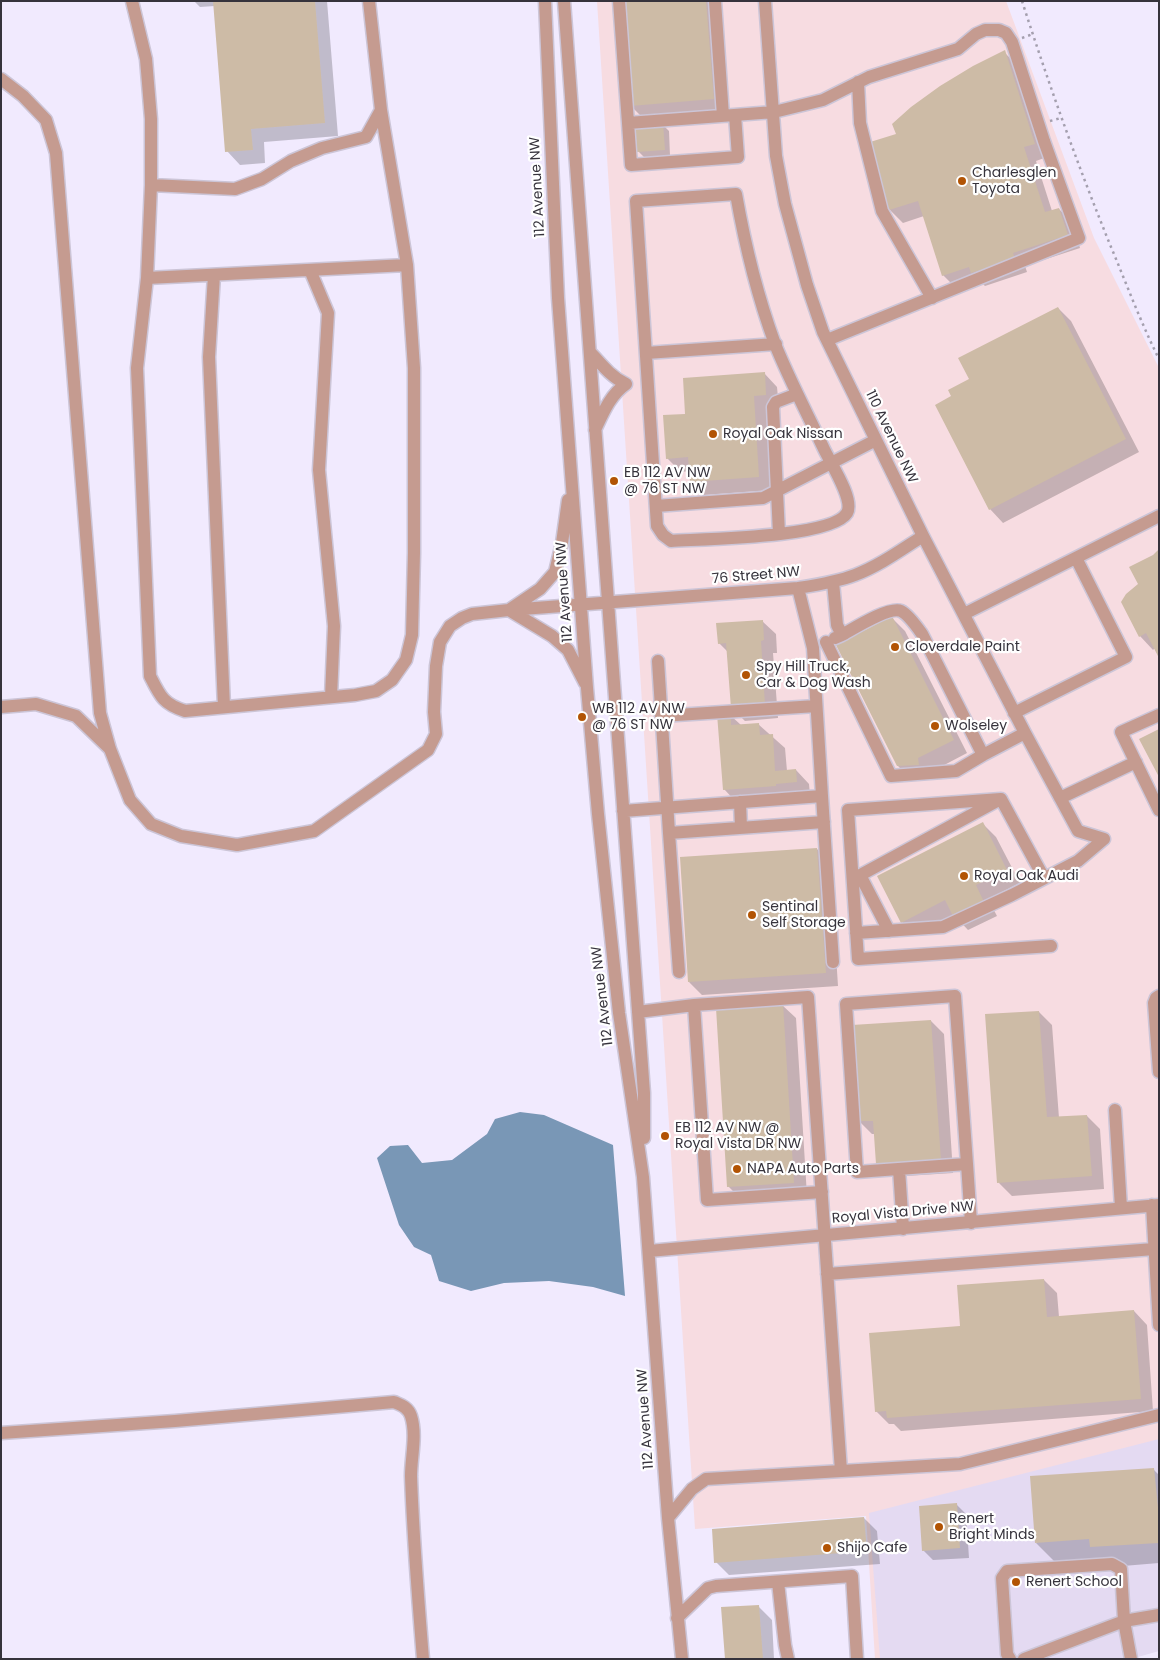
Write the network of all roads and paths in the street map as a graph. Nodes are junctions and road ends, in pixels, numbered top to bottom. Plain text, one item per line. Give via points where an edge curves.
1 (132, 1) edge
2 (369, 1) edge
3 (545, 1) edge
4 (564, 1) edge
5 (619, 1) edge
6 (715, 1) edge
7 (765, 1) edge
8 (1022, 1) edge
9 (1, 79) edge
10 (858, 82) junction
11 (381, 110) junction
12 (774, 112) junction
13 (729, 116) junction
14 (628, 122) junction
15 (151, 185) junction
16 (407, 265) junction
17 (310, 270) junction
18 (214, 275) junction
19 (147, 278) junction
20 (932, 298) junction
21 (827, 340) junction
22 (776, 344) junction
23 (590, 352) junction
24 (646, 353) junction
25 (1159, 359) edge
26 (648, 383) junction
27 (626, 384) junction
28 (797, 394) junction
29 (595, 430) junction
30 (876, 440) junction
31 (830, 463) junction
32 (572, 476) junction
33 (777, 491) junction
34 (656, 506) junction
35 (1159, 516) edge
36 (779, 534) junction
37 (923, 536) junction
38 (1076, 558) junction
39 (833, 582) junction
40 (798, 588) junction
41 (608, 603) junction
42 (581, 605) junction
43 (509, 610) junction
44 (964, 614) junction
45 (842, 635) junction
46 (826, 642) junction
47 (813, 648) junction
48 (658, 661) dead end
49 (587, 688) junction
50 (331, 697) junction
51 (816, 706) junction
52 (1, 707) edge
53 (224, 707) junction
54 (1014, 712) junction
55 (1159, 715) edge
56 (661, 716) junction
57 (1025, 733) junction
58 (110, 750) junction
59 (983, 755) junction
60 (1136, 762) junction
61 (822, 796) junction
62 (1060, 798) junction
63 (1001, 799) junction
64 (740, 802) junction
65 (668, 807) junction
66 (1159, 810) edge
67 (623, 811) junction
68 (824, 822) junction
69 (741, 828) junction
70 (669, 833) junction
71 (856, 877) junction
72 (1044, 878) junction
73 (889, 931) junction
74 (856, 933) junction
75 (1051, 946) dead end
76 (833, 962) dead end
77 (679, 972) dead end
78 (1159, 996) edge
79 (694, 1005) junction
80 (638, 1012) junction
81 (1159, 1072) edge
82 (1115, 1110) dead end
83 (967, 1164) junction
84 (899, 1169) junction
85 (644, 1178) junction
86 (822, 1192) junction
87 (1155, 1205) edge
88 (1122, 1208) junction
89 (971, 1223) junction
90 (903, 1229) junction
91 (825, 1235) junction
92 (1154, 1249) junction
93 (649, 1251) junction
94 (827, 1274) junction
95 (1159, 1326) edge
96 (1159, 1415) edge
97 (1, 1433) edge
98 (841, 1472) junction
99 (668, 1518) junction
100 (778, 1582) junction
101 (1159, 1615) edge
102 (677, 1618) junction
103 (1124, 1621) junction
104 (423, 1659) edge
105 (682, 1659) edge
106 (788, 1659) edge
107 (857, 1659) edge
108 (1010, 1659) edge
109 (1024, 1659) edge
110 (1131, 1659) edge

1 - 15 street via 146,59 151,119
2 - 11 street
3 - 32 street, 112 Avenue NW via 558,298
4 - 23 street, 112 Avenue NW
5 - 14 street
6 - 13 street
7 - 12 street, 110 Avenue NW
8 - 25 path via 1086,185
9 - 58 street, 76 Street NW via 24,96 46,120 56,153 100,713
10 - 12 street via 823,100
10 - 20 street via 860,123 882,211
10 - 20 street via 958,49 985,30 999,30 1012,42 1079,238
11 - 15 street via 366,137 322,148 235,189
11 - 16 street
12 - 13 street
12 - 21 street, 110 Avenue NW via 776,156 785,204 807,285
13 - 14 street
13 - 14 street via 738,158 631,165
15 - 19 street
16 - 17 street
16 - 50 street via 414,368 412,635 406,660 392,680 376,691
17 - 18 street
17 - 50 street via 328,312 319,470 334,626
18 - 19 street
18 - 53 street via 209,357
19 - 53 street via 137,368 150,676 170,706 185,711
20 - 21 street
21 - 30 street, 110 Avenue NW
22 - 24 street
22 - 24 street via 756,287 736,194 636,201
22 - 28 street
23 - 27 street via 607,372
23 - 29 street, 112 Avenue NW
24 - 26 street
26 - 27 street
26 - 34 street
27 - 29 street via 610,400
28 - 31 street
28 - 33 street via 776,402 772,407
29 - 41 street, 112 Avenue NW
30 - 31 street
30 - 37 street, 110 Avenue NW
31 - 33 street
31 - 36 street via 847,494 847,513 829,525
32 - 42 street, 112 Avenue NW
32 - 43 street via 555,572 540,589
33 - 34 street via 763,498
33 - 36 street
34 - 36 street via 657,526 671,541
35 - 38 street
37 - 39 street, 76 Street NW via 856,575
37 - 44 street, 110 Avenue NW
38 - 44 street
38 - 54 street via 1126,657
39 - 40 street, 76 Street NW
39 - 45 street via 837,625
40 - 41 street, 76 Street NW
40 - 47 street
41 - 42 street, 76 Street NW
41 - 67 street, 112 Avenue NW
42 - 43 street, 76 Street NW
42 - 49 street, 112 Avenue NW
43 - 49 street via 552,636 568,650
43 - 58 street, 76 Street NW via 472,614 450,626 440,642 436,666 436,734 428,750 314,831 237,845 181,836 151,824 130,800
44 - 54 street, 110 Avenue NW
45 - 46 street
45 - 59 street via 885,612 902,611 922,634
46 - 47 street
46 - 59 street via 891,776 956,771
47 - 51 street
48 - 56 street
49 - 85 street, 112 Avenue NW via 619,1013
50 - 53 street
51 - 56 street
51 - 61 street
52 - 58 street via 36,704 76,716
54 - 57 street, 110 Avenue NW
55 - 60 street via 1121,732
56 - 65 street
57 - 59 street
57 - 62 street, 110 Avenue NW
60 - 62 street
60 - 66 street
61 - 64 street
61 - 68 street
62 - 72 street, 110 Avenue NW via 1078,831 1104,839 1078,861
63 - 71 street
63 - 71 street via 848,810
63 - 72 street
64 - 65 street
64 - 69 street
65 - 67 street
65 - 70 street
67 - 80 street, 112 Avenue NW
68 - 69 street
68 - 76 street
69 - 70 street
70 - 77 street
71 - 73 street
71 - 74 street
72 - 73 street via 943,927
73 - 74 street
74 - 75 street via 858,959
78 - 81 street via 1154,1003
79 - 80 street
79 - 86 street via 808,997
79 - 86 street via 707,1200
80 - 85 street, 112 Avenue NW via 644,1093
82 - 88 street
83 - 84 street
83 - 84 street via 956,996 846,1004 857,1172
83 - 89 street
84 - 90 street
85 - 93 street, 112 Avenue NW
86 - 91 street
87 - 88 street, Royal Vista Drive NW
87 - 92 street
88 - 89 street, Royal Vista Drive NW
89 - 90 street, Royal Vista Drive NW
90 - 91 street, Royal Vista Drive NW
91 - 93 street, Royal Vista Drive NW
91 - 94 street
92 - 94 street
92 - 95 street
93 - 99 street, 112 Avenue NW
94 - 98 street
96 - 98 street via 960,1464
97 - 104 street via 394,1402 403,1406 413,1423 411,1474
98 - 99 street via 706,1480 692,1488
99 - 102 street, 112 Avenue NW
100 - 102 street via 708,1588
100 - 106 street
100 - 107 street via 852,1576
101 - 103 street
102 - 105 street, 112 Avenue NW
103 - 108 street via 1121,1569 1112,1564 1007,1571 1002,1578
103 - 109 street
103 - 110 street

